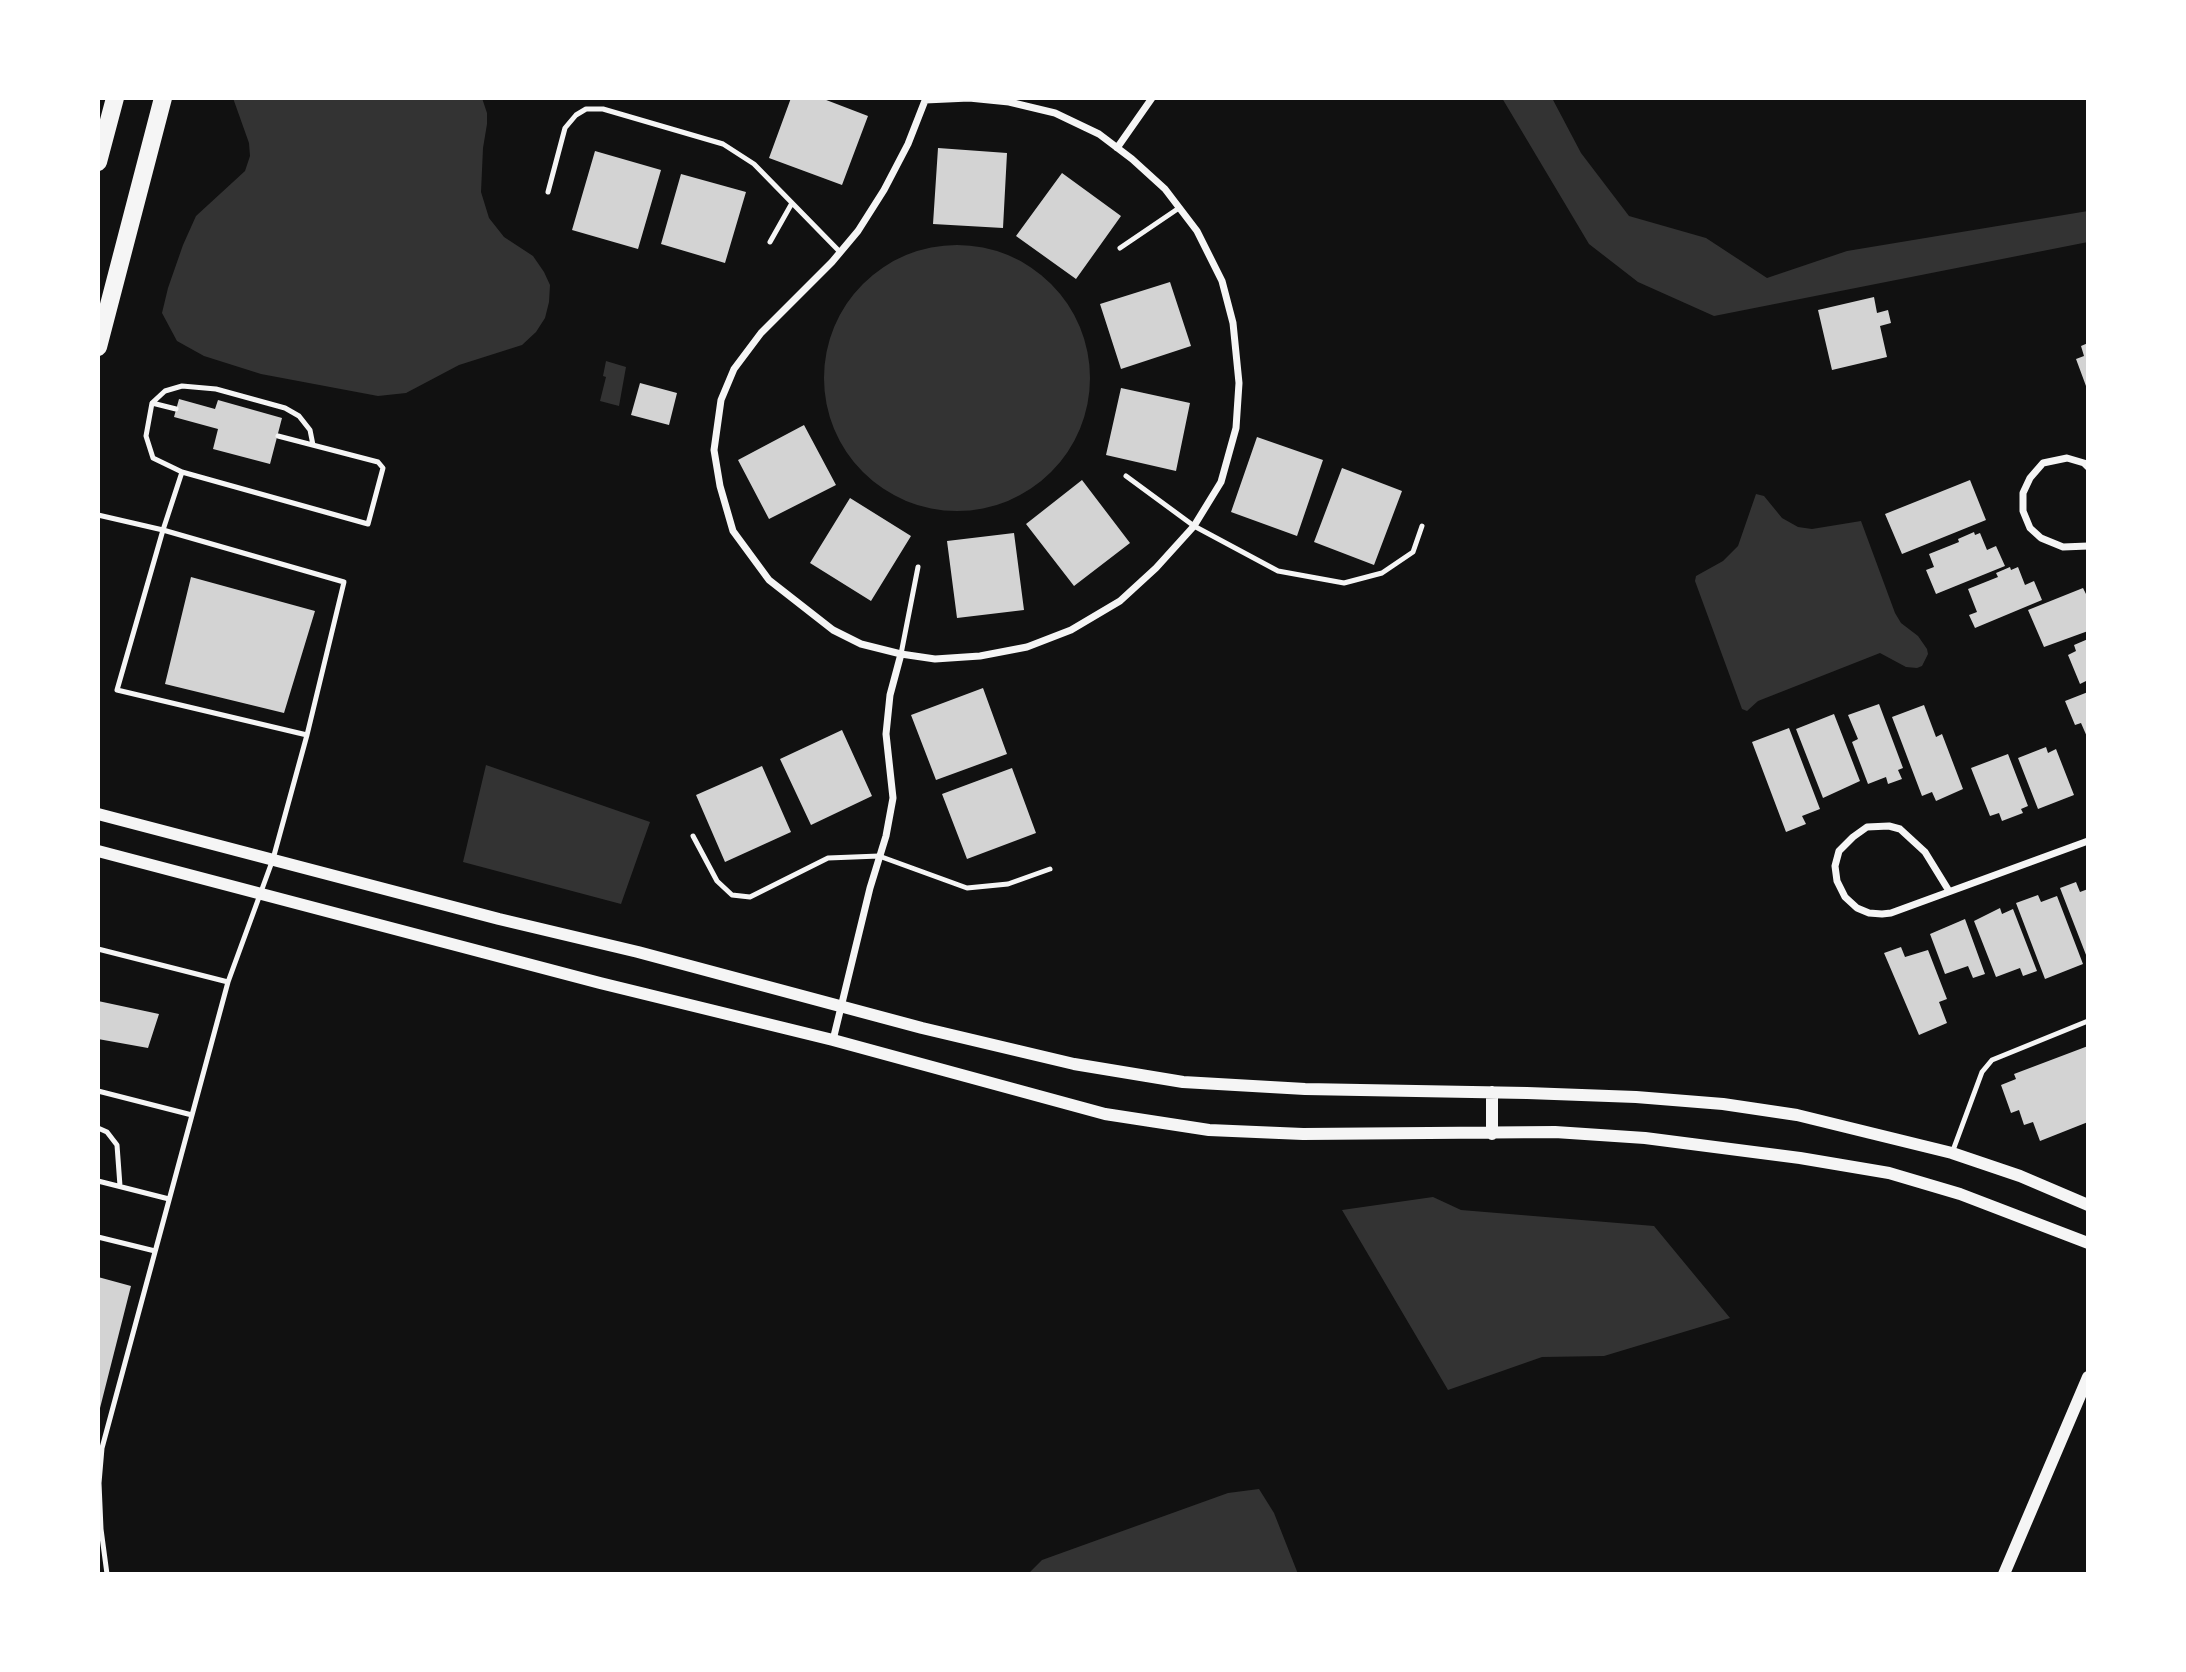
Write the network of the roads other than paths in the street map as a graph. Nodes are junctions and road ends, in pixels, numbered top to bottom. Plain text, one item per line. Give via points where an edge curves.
1 (115, 98) edge
2 (163, 98) edge
3 (1152, 98) edge
4 (925, 99) edge
5 (1117, 148) junction
6 (98, 162) edge
7 (548, 192) dead end
8 (792, 203) junction
9 (1179, 208) junction
10 (770, 242) dead end
11 (1120, 248) dead end
12 (840, 252) junction
13 (98, 347) edge
14 (152, 403) junction
15 (176, 409) dead end
16 (278, 436) dead end
17 (313, 445) junction
18 (2088, 467) edge
19 (182, 472) junction
20 (1126, 476) dead end
21 (98, 515) edge
22 (1194, 526) junction
23 (1422, 527) dead end
24 (163, 530) junction
25 (2088, 546) edge
26 (918, 567) dead end
27 (901, 654) junction
28 (307, 735) junction
29 (98, 814) edge
30 (693, 836) dead end
31 (2088, 841) edge
32 (98, 851) edge
33 (880, 856) junction
34 (273, 859) junction
35 (1050, 869) dead end
36 (1949, 891) junction
37 (261, 895) junction
38 (98, 949) edge
39 (228, 982) junction
40 (841, 1006) junction
41 (2088, 1021) edge
42 (833, 1040) junction
43 (98, 1091) edge
44 (1492, 1092) junction
45 (192, 1115) junction
46 (98, 1128) edge
47 (1492, 1134) junction
48 (1952, 1153) junction
49 (98, 1181) edge
50 (120, 1186) junction
51 (169, 1199) junction
52 (2088, 1205) edge
53 (98, 1237) edge
54 (2088, 1243) edge
55 (155, 1251) junction
56 (2088, 1377) edge
57 (100, 1448) edge
58 (99, 1513) edge
59 (107, 1574) edge
60 (2004, 1574) edge

1 - 6 main road
2 - 13 main road
3 - 5 street
4 - 5 street via 1009,102 1055,113
4 - 12 street via 884,190
5 - 9 street via 1165,189
7 - 8 lane via 565,128 586,109 603,109 723,144 754,164
8 - 10 lane
8 - 12 lane
9 - 11 lane
9 - 22 street via 1197,231 1222,281 1233,323 1239,383 1236,428 1221,482
12 - 27 street via 761,333 734,369 721,400 714,450 733,531 769,580 833,630 861,644
14 - 15 lane
14 - 17 lane via 164,391 182,386 216,389 299,416 310,430
14 - 19 lane via 146,436 153,458
16 - 17 lane
17 - 19 lane via 383,468 368,524
18 - 25 street via 2067,458 2043,463 2023,492 2023,510 2030,528 2041,538 2063,547
19 - 24 lane
20 - 22 lane
21 - 24 lane
22 - 23 lane via 1278,571 1344,583 1382,573 1413,552
22 - 27 street via 1120,601 1071,630 1027,647 980,656 935,659
24 - 28 lane via 344,582
24 - 28 lane via 117,690
26 - 27 lane
27 - 33 street via 886,734 893,798
28 - 34 lane
29 - 34 street
30 - 33 lane via 717,881 732,895 750,897 828,858
31 - 36 street
32 - 37 street
33 - 35 lane via 967,888 1008,884
33 - 40 street
34 - 37 lane
34 - 40 street
36 - 36 street via 1891,913 1869,913 1844,897 1835,866 1839,852 1853,837 1867,827 1889,826 1900,829 1925,852
37 - 39 lane
37 - 42 street
38 - 39 lane
39 - 45 lane
40 - 42 street
40 - 44 street via 1074,1064 1183,1082
41 - 48 lane via 1992,1060 1983,1072
42 - 47 street via 1105,1114 1209,1130 1303,1135
43 - 45 lane
44 - 47 street
44 - 48 street via 1723,1104 1797,1115
45 - 51 lane
46 - 50 lane via 117,1145
47 - 54 street via 1555,1132 1645,1138 1889,1173 1960,1194
48 - 52 street
49 - 50 lane
50 - 51 lane
51 - 55 lane
53 - 55 lane
55 - 57 lane
56 - 60 street
57 - 58 lane
58 - 59 lane

